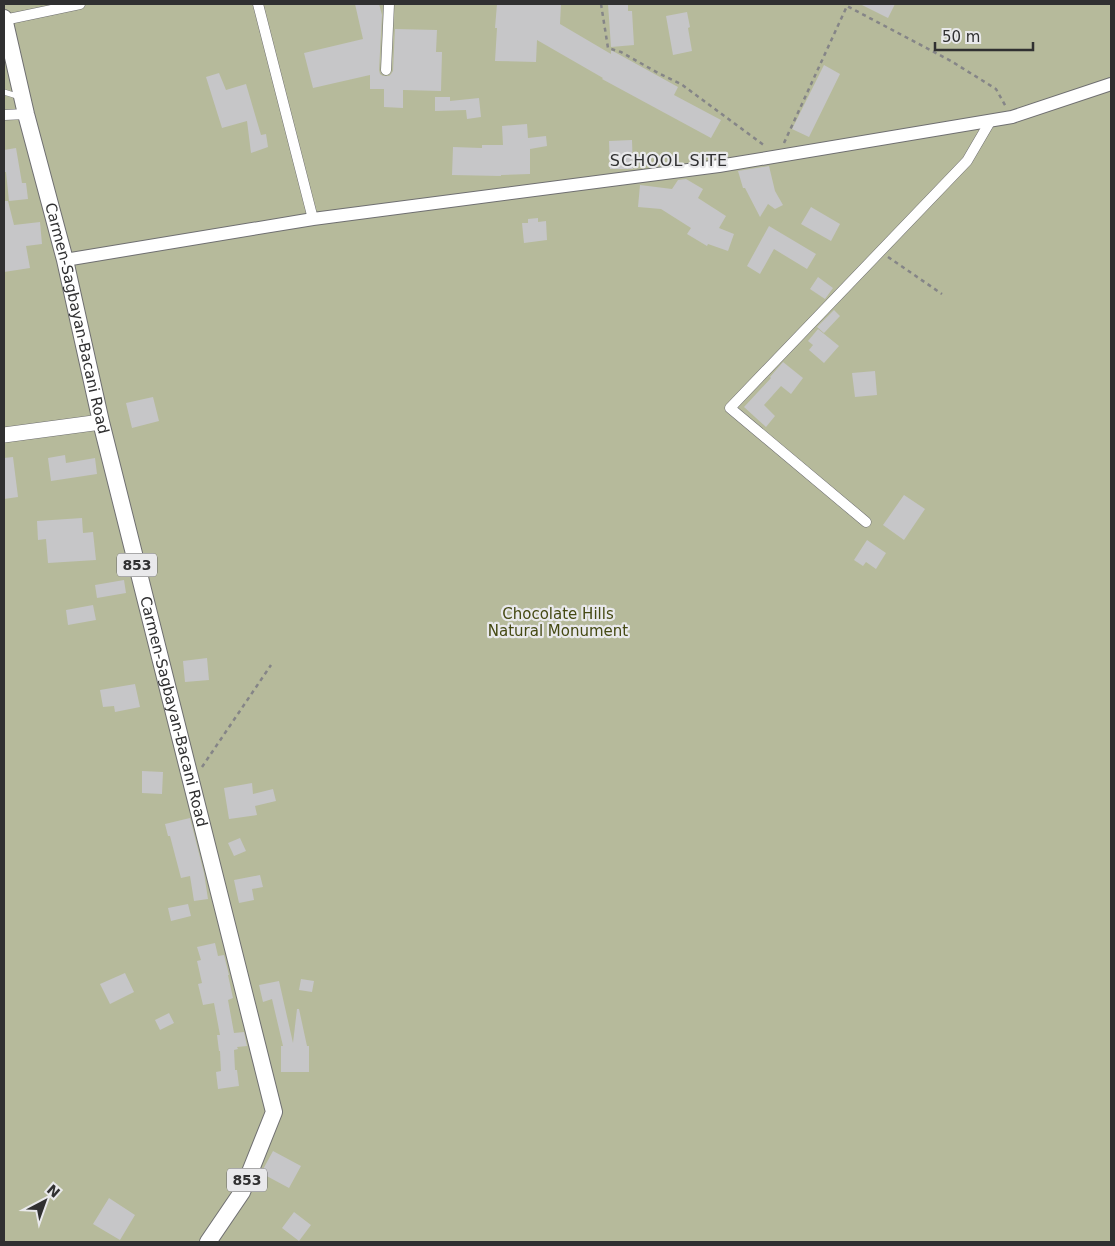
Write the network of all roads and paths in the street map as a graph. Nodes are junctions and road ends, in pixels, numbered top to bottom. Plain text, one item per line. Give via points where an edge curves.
1 (80, 4) edge
2 (258, 4) edge
3 (389, 4) edge
4 (601, 4) edge
5 (4, 19) edge
6 (386, 70) dead end
7 (1111, 84) edge
8 (4, 92) edge
9 (22, 98) junction
10 (26, 114) junction
11 (4, 115) edge
12 (1012, 117) junction
13 (991, 120) junction
14 (778, 156) junction
15 (313, 219) junction
16 (881, 252) junction
17 (65, 260) junction
18 (942, 294) dead end
19 (101, 422) junction
20 (4, 435) edge
21 (866, 522) dead end
22 (271, 665) dead end
23 (192, 782) junction
24 (208, 1242) edge

1 - 5 street
2 - 15 street
3 - 6 street
4 - 14 path via 608,48 682,84
5 - 9 main road, Carmen-Sagbayan-Bacani Road / 853
7 - 12 street
8 - 9 lane
9 - 10 main road, Carmen-Sagbayan-Bacani Road / 853
10 - 11 street
10 - 17 main road, Carmen-Sagbayan-Bacani Road / 853
12 - 13 street
12 - 14 path via 996,89 848,6
13 - 14 street
13 - 16 street via 967,161
14 - 15 street
15 - 17 street
16 - 18 path
16 - 21 street via 730,408
17 - 19 main road, Carmen-Sagbayan-Bacani Road / 853
19 - 20 main road
19 - 23 main road, Carmen-Sagbayan-Bacani Road / 853
22 - 23 path
23 - 24 main road, Carmen-Sagbayan-Bacani Road / 853 via 274,1112 242,1192

